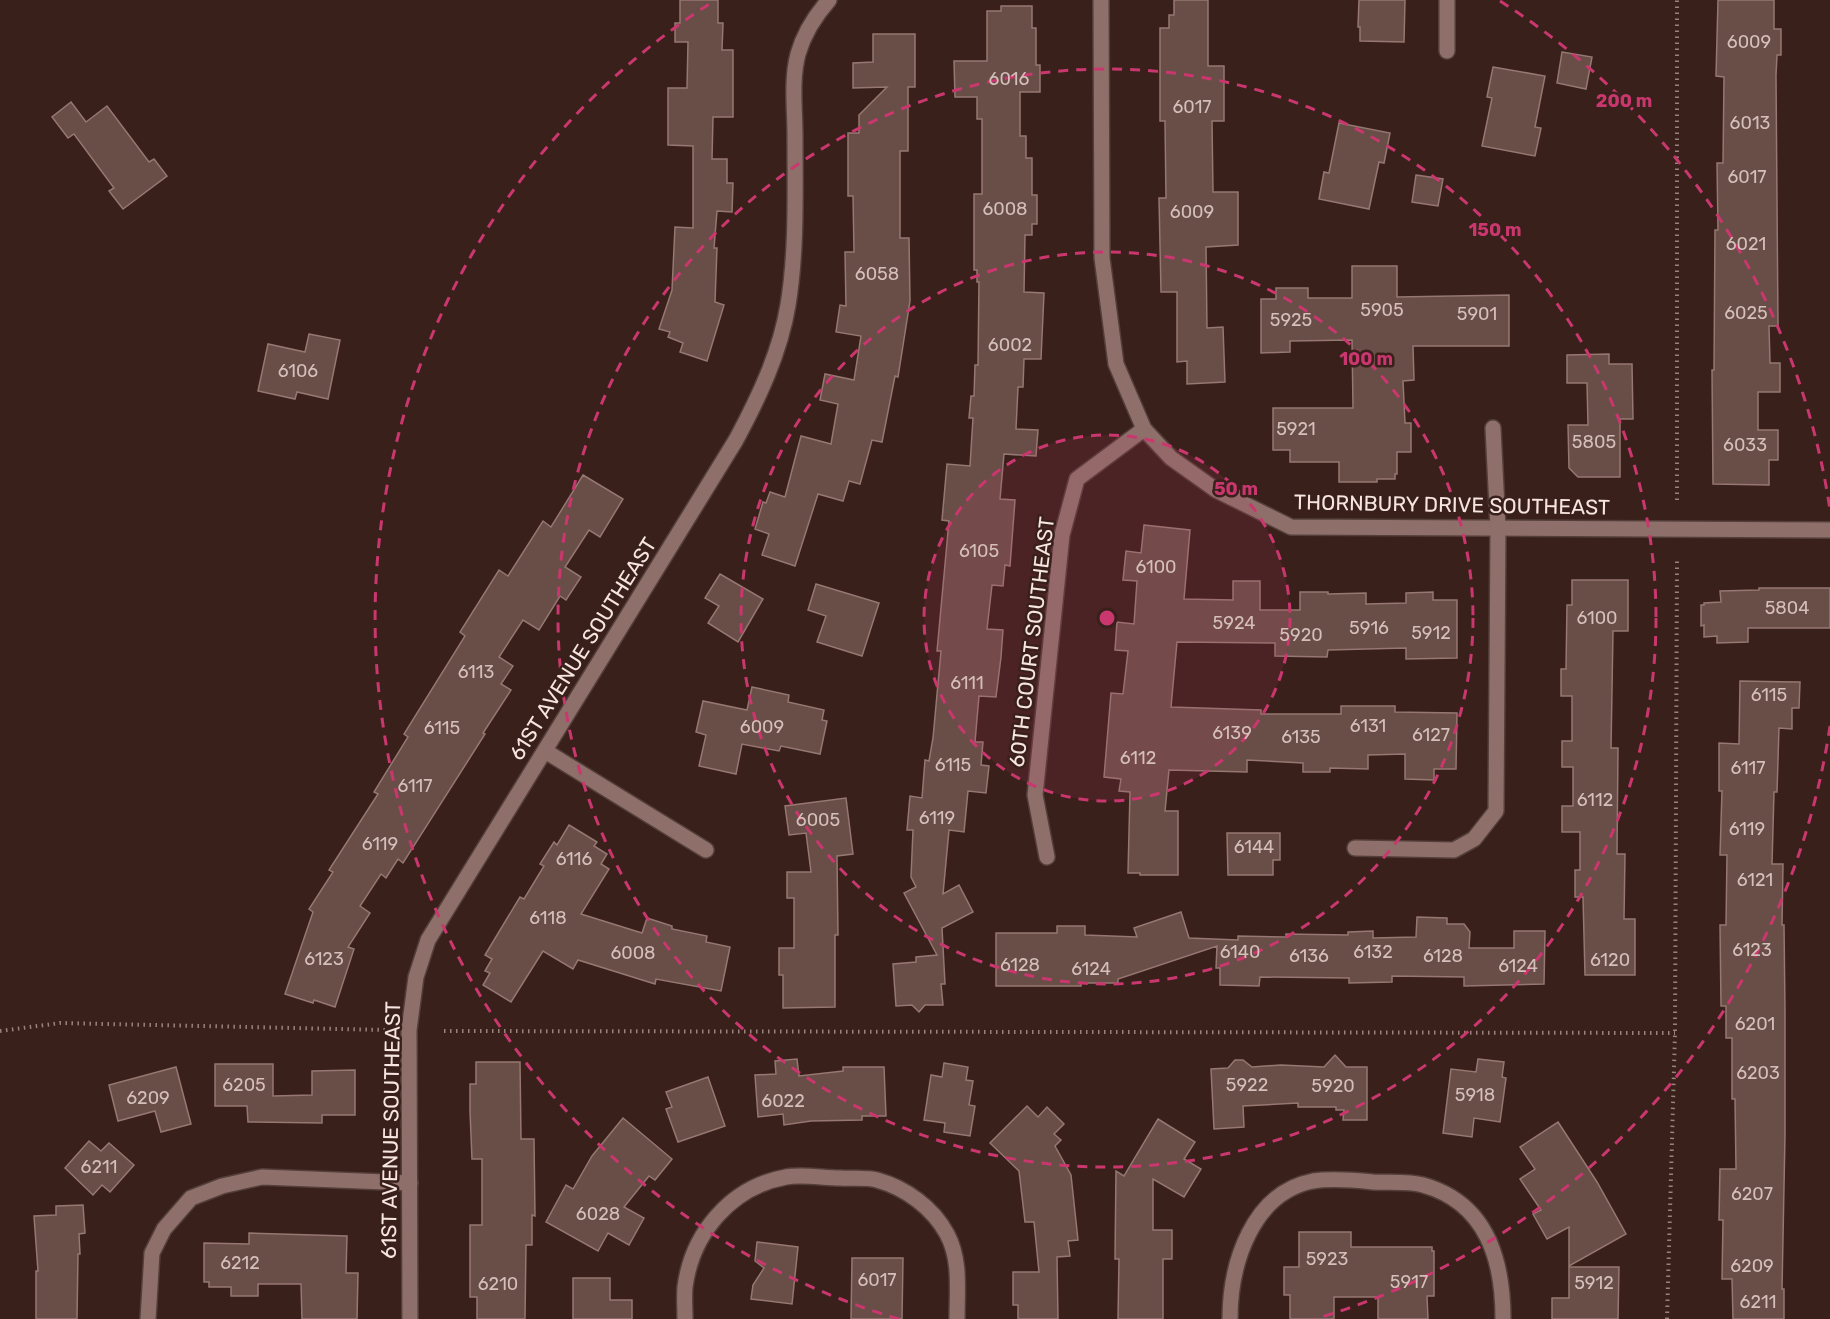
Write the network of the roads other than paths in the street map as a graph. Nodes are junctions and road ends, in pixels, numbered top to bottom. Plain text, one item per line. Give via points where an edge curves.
1 (1101, 0) edge
2 (1447, 0) edge
3 (827, 3) edge
4 (1447, 51) dead end
5 (1492, 428) dead end
6 (1144, 429) junction
7 (1498, 528) junction
8 (1830, 530) edge
9 (545, 751) junction
10 (1355, 848) dead end
11 (706, 850) dead end
12 (1047, 857) dead end
13 (410, 1183) junction
14 (148, 1319) edge
15 (410, 1319) edge
16 (685, 1319) edge
17 (957, 1319) edge
18 (1230, 1319) edge
19 (1503, 1319) edge

1 - 6 street, THORNBURY DRIVE SOUTHEAST via 1102,258 1116,364
2 - 4 street
3 - 9 street, 61ST AVENUE SOUTHEAST via 807,27 797,56 792,267 788,306 763,389 736,440
5 - 7 street
6 - 7 street, THORNBURY DRIVE SOUTHEAST via 1171,458 1216,490 1291,527
6 - 12 street, 60TH COURT SOUTHEAST via 1077,479 1062,535 1035,795
7 - 8 street, THORNBURY DRIVE SOUTHEAST
7 - 10 street via 1496,811 1474,839 1454,850
9 - 11 street
9 - 13 street, 61ST AVENUE SOUTHEAST via 428,940 416,977 409,1030
13 - 14 street via 262,1177 191,1198 164,1229 152,1253
13 - 15 street, 61ST AVENUE SOUTHEAST
16 - 17 street via 688,1273 713,1218 732,1200 760,1183 788,1177 876,1179 906,1192 932,1210 957,1260
18 - 19 street via 1247,1236 1267,1206 1285,1191 1313,1181 1352,1180 1422,1185 1462,1206 1486,1232 1497,1259

